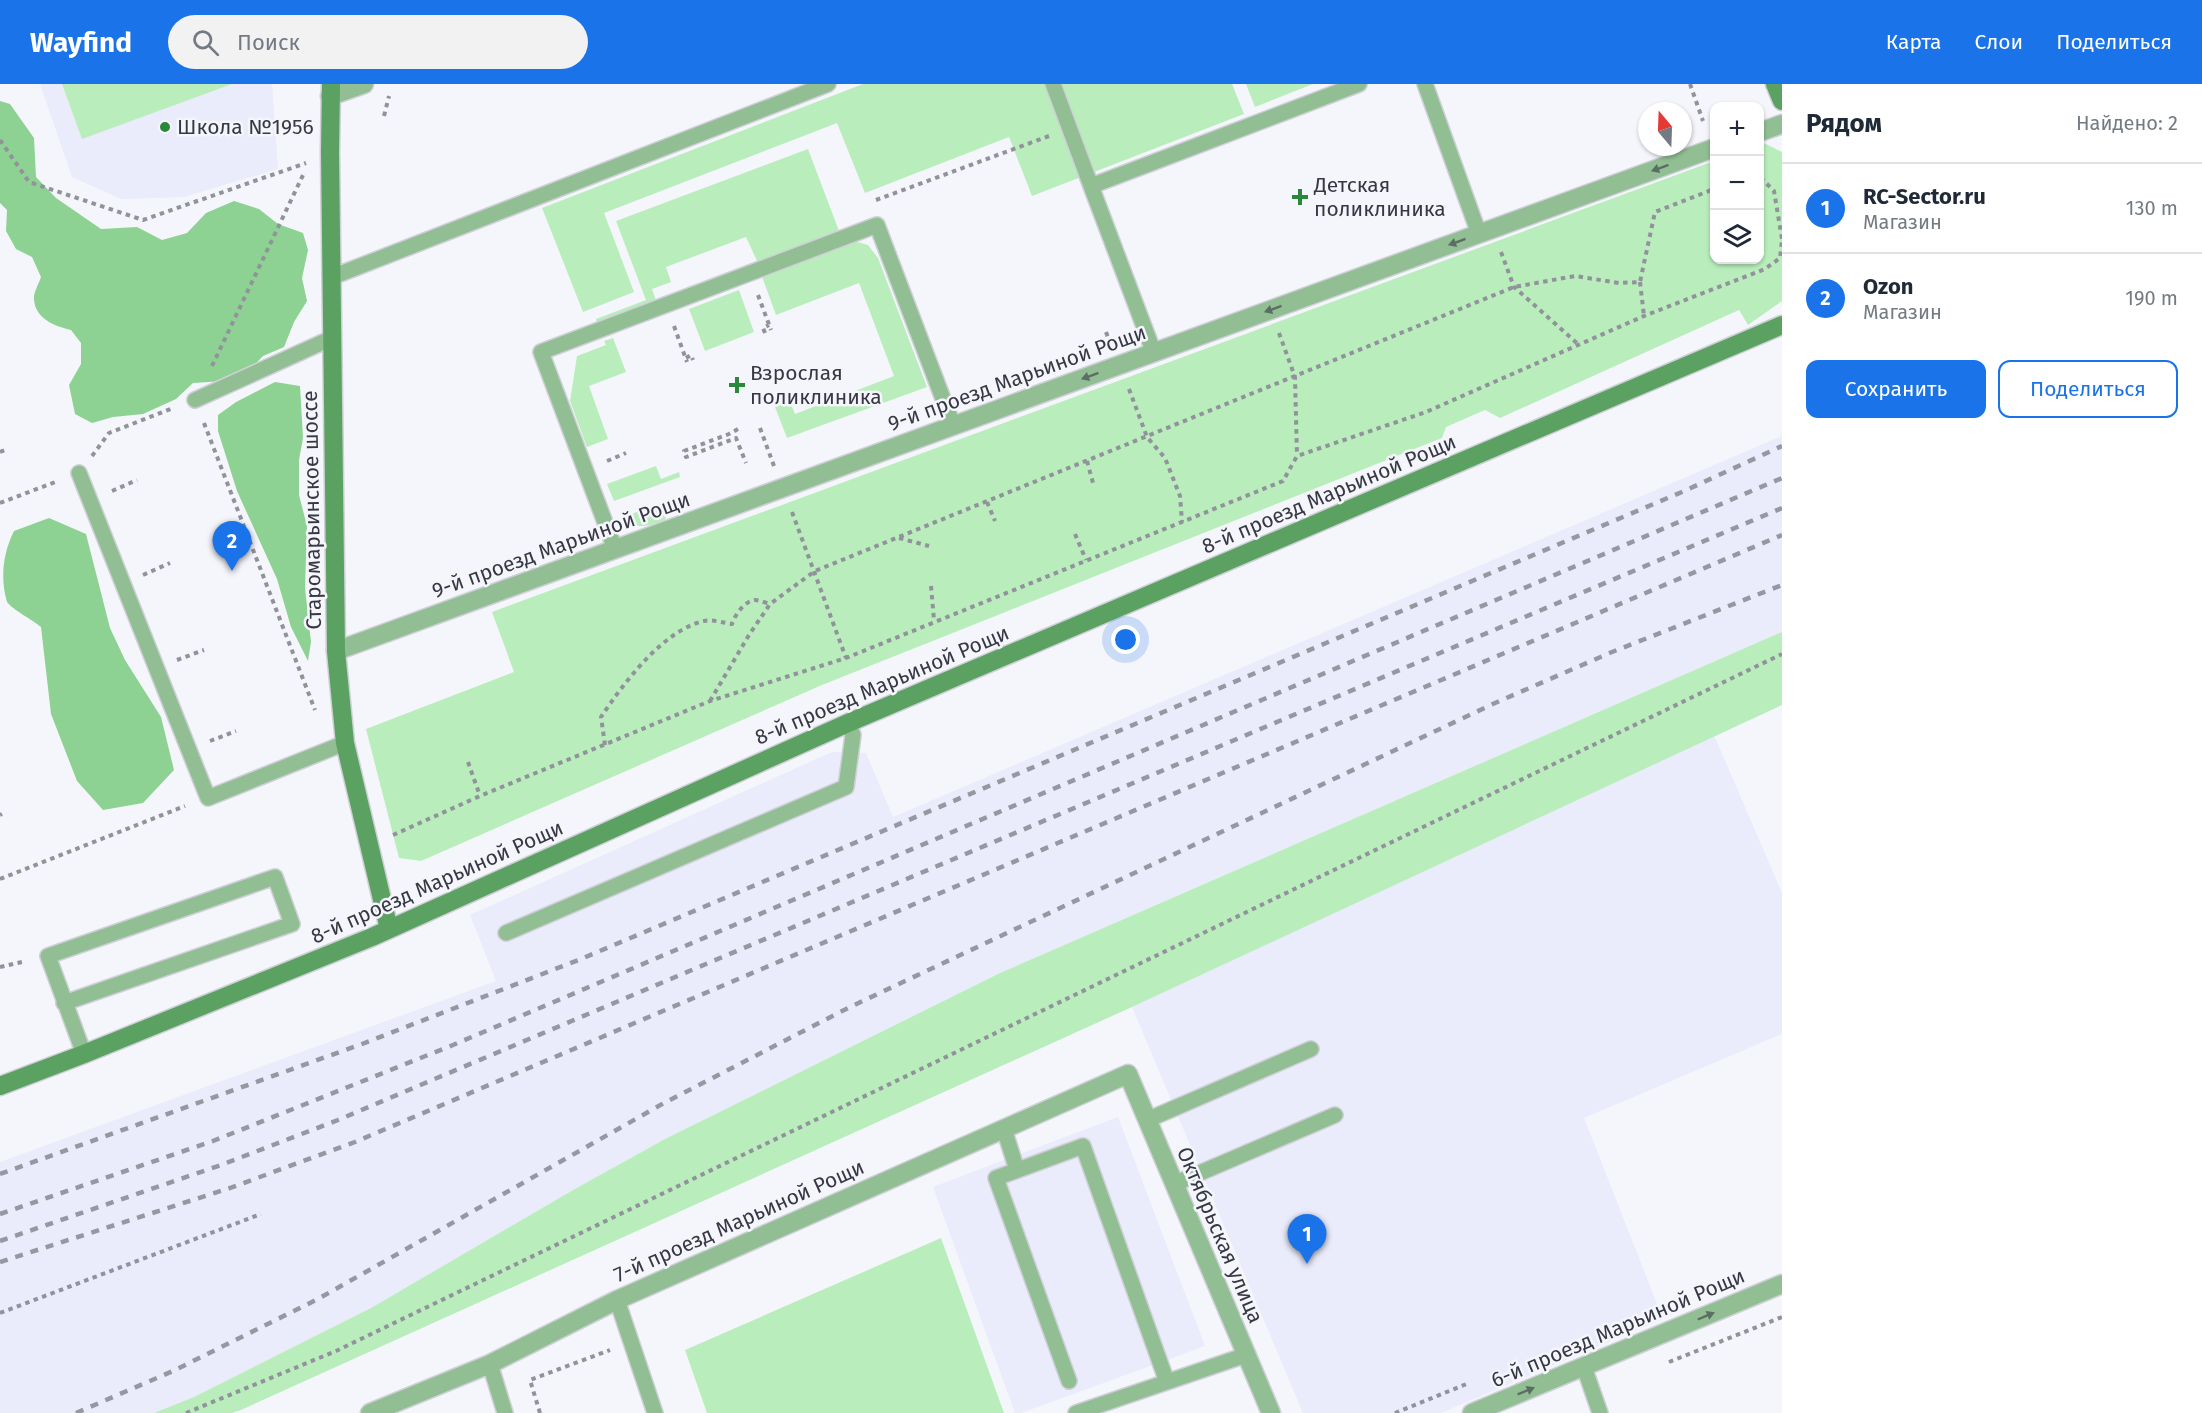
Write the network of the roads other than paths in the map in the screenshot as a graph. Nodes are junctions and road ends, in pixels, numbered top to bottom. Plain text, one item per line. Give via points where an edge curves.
1 (364, 84) edge
2 (828, 84) edge
3 (1053, 84) edge
4 (1359, 84) edge
5 (1425, 84) edge
6 (1775, 84) edge
7 (331, 90) edge
8 (1782, 101) edge
9 (1782, 124) edge
10 (1764, 131) edge
11 (1710, 149) edge
12 (1091, 186) junction
13 (1486, 232) junction
14 (332, 277) junction
15 (1782, 325) edge
16 (332, 338) junction
17 (1154, 353) junction
18 (195, 400) road end
19 (953, 425) junction
20 (79, 473) road end
21 (615, 549) junction
22 (336, 651) junction
23 (848, 723) junction
24 (337, 746) junction
25 (389, 929) junction
26 (506, 933) dead end
27 (64, 1002) junction
28 (1311, 1049) dead end
29 (84, 1054) junction
30 (1128, 1074) joint
31 (0, 1086) edge
32 (1335, 1115) dead end
33 (1147, 1120) junction
34 (1004, 1129) junction
35 (1017, 1170) junction
36 (1174, 1184) junction
37 (1782, 1284) edge
38 (616, 1300) junction
39 (1246, 1355) junction
40 (490, 1364) junction
41 (1584, 1367) junction
42 (1069, 1381) dead end
43 (1167, 1382) junction
44 (370, 1413) edge
45 (505, 1413) edge
46 (655, 1413) edge
47 (1076, 1413) edge
48 (1271, 1413) edge
49 (1472, 1413) edge
50 (1600, 1413) edge

1 - 7 street
2 - 14 lane
3 - 12 lane
4 - 12 lane
5 - 13 lane
6 - 8 street
7 - 14 street, Старомарьинское шоссе
9 - 10 street
11 -> 13 street, 9-й проезд Марьиной Рощи
12 - 17 lane
13 -> 17 street, 9-й проезд Марьиной Рощи
14 - 16 street, Старомарьинское шоссе
15 - 23 street, 8-й проезд Марьиной Рощи
16 - 18 lane
16 - 22 street, Старомарьинское шоссе
17 -> 19 street, 9-й проезд Марьиной Рощи
19 - 21 street, 9-й проезд Марьиной Рощи
19 - 21 lane via 877,225 541,352
20 - 24 lane via 208,798
21 - 22 street, 9-й проезд Марьиной Рощи
22 - 24 street, Старомарьинское шоссе
23 - 25 street, 8-й проезд Марьиной Рощи
23 - 26 lane via 853,735 846,788
24 - 25 street, Старомарьинское шоссе
25 - 29 street, 8-й проезд Марьиной Рощи
27 - 27 lane via 48,956 275,877 292,924
27 - 29 lane
28 - 33 lane
29 - 31 street, 8-й проезд Марьиной Рощи
30 - 33 street, Октябрьская улица
30 - 34 street, 7-й проезд Марьиной Рощи
32 - 36 lane
33 - 36 street, Октябрьская улица
34 - 35 lane
34 - 38 street, 7-й проезд Марьиной Рощи
35 - 42 lane via 996,1178
35 - 43 lane via 1083,1146
36 - 39 street, Октябрьская улица
41 -> 37 street, 6-й проезд Марьиной Рощи
38 - 40 street, 7-й проезд Марьиной Рощи
38 - 46 lane
39 - 43 lane
39 - 48 street, Октябрьская улица
40 - 44 street, 7-й проезд Марьиной Рощи
40 - 45 lane
49 -> 41 street, 6-й проезд Марьиной Рощи
41 - 50 lane
43 - 47 lane

